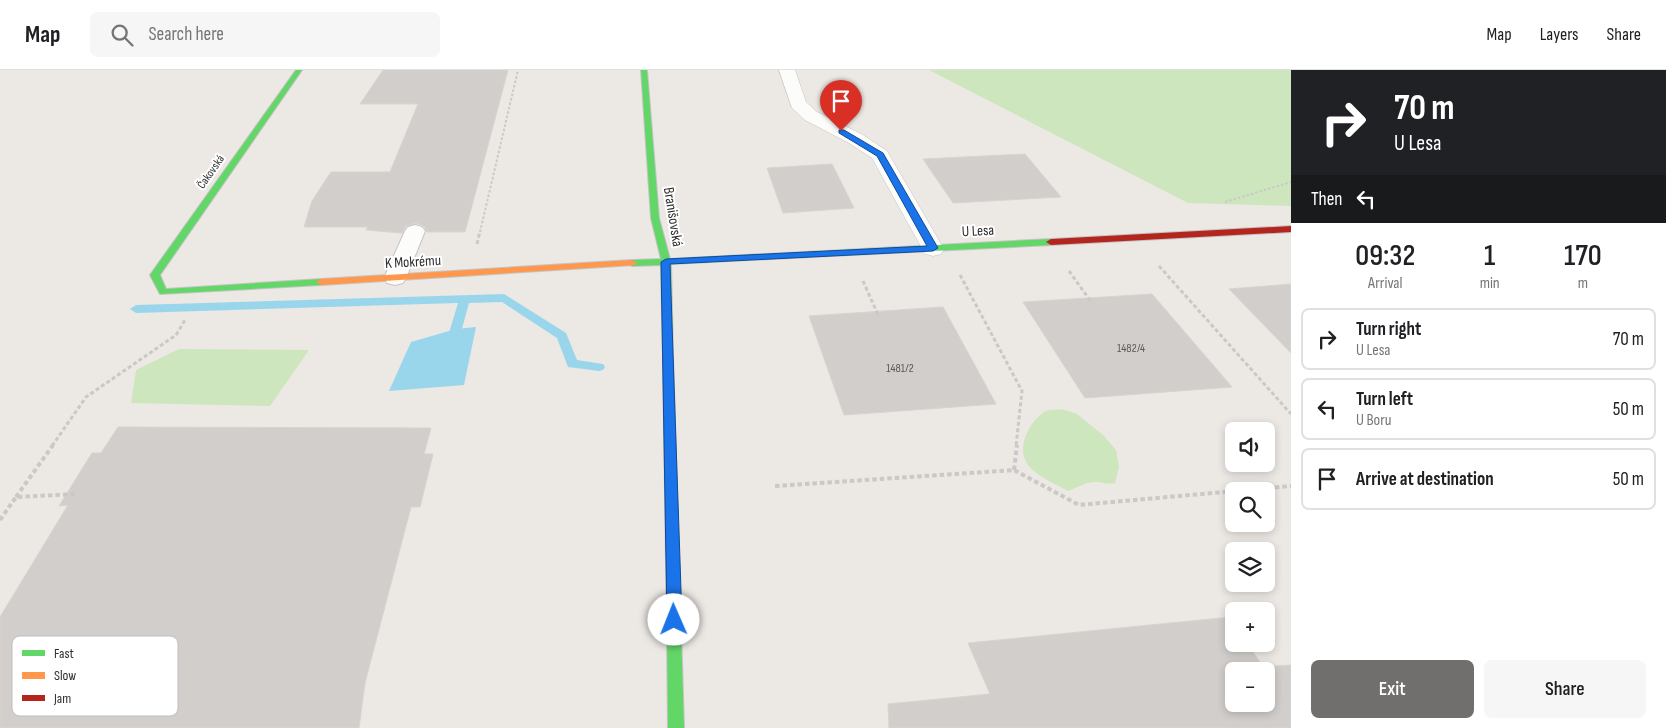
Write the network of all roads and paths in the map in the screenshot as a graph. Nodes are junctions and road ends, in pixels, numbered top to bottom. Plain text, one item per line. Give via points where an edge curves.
1 (299, 70) edge
2 (518, 70) edge
3 (644, 70) edge
4 (787, 70) edge
5 (1291, 229) edge
6 (415, 231) dead end
7 (933, 248) junction
8 (666, 262) junction
9 (1157, 264) dead end
10 (1067, 269) dead end
11 (471, 274) junction
12 (959, 275) dead end
13 (395, 278) junction
14 (862, 280) dead end
15 (162, 292) joint
16 (1092, 303) dead end
17 (188, 314) dead end
18 (879, 317) dead end
19 (1291, 414) edge
20 (1014, 470) junction
21 (775, 486) dead end
22 (1291, 486) edge
23 (76, 494) dead end
24 (16, 497) junction
25 (0, 520) edge
26 (676, 728) edge

1 - 15 street, Čakovská via 155,275
2 - 11 path
3 - 8 street, Branišovská via 655,218
4 - 7 street via 798,104 811,116 880,155
5 - 7 street, U Lesa
6 - 13 lane
7 - 8 street, U Lesa
8 - 11 street, K Mokrému
8 - 26 street, Branišovská
9 - 19 path
10 - 16 path
11 - 13 street, K Mokrému
12 - 20 path via 1022,391
13 - 15 street, K Mokrému
14 - 18 path
17 - 24 path via 176,335 86,397
20 - 21 path
20 - 22 path via 1080,504
23 - 24 path
24 - 25 path

